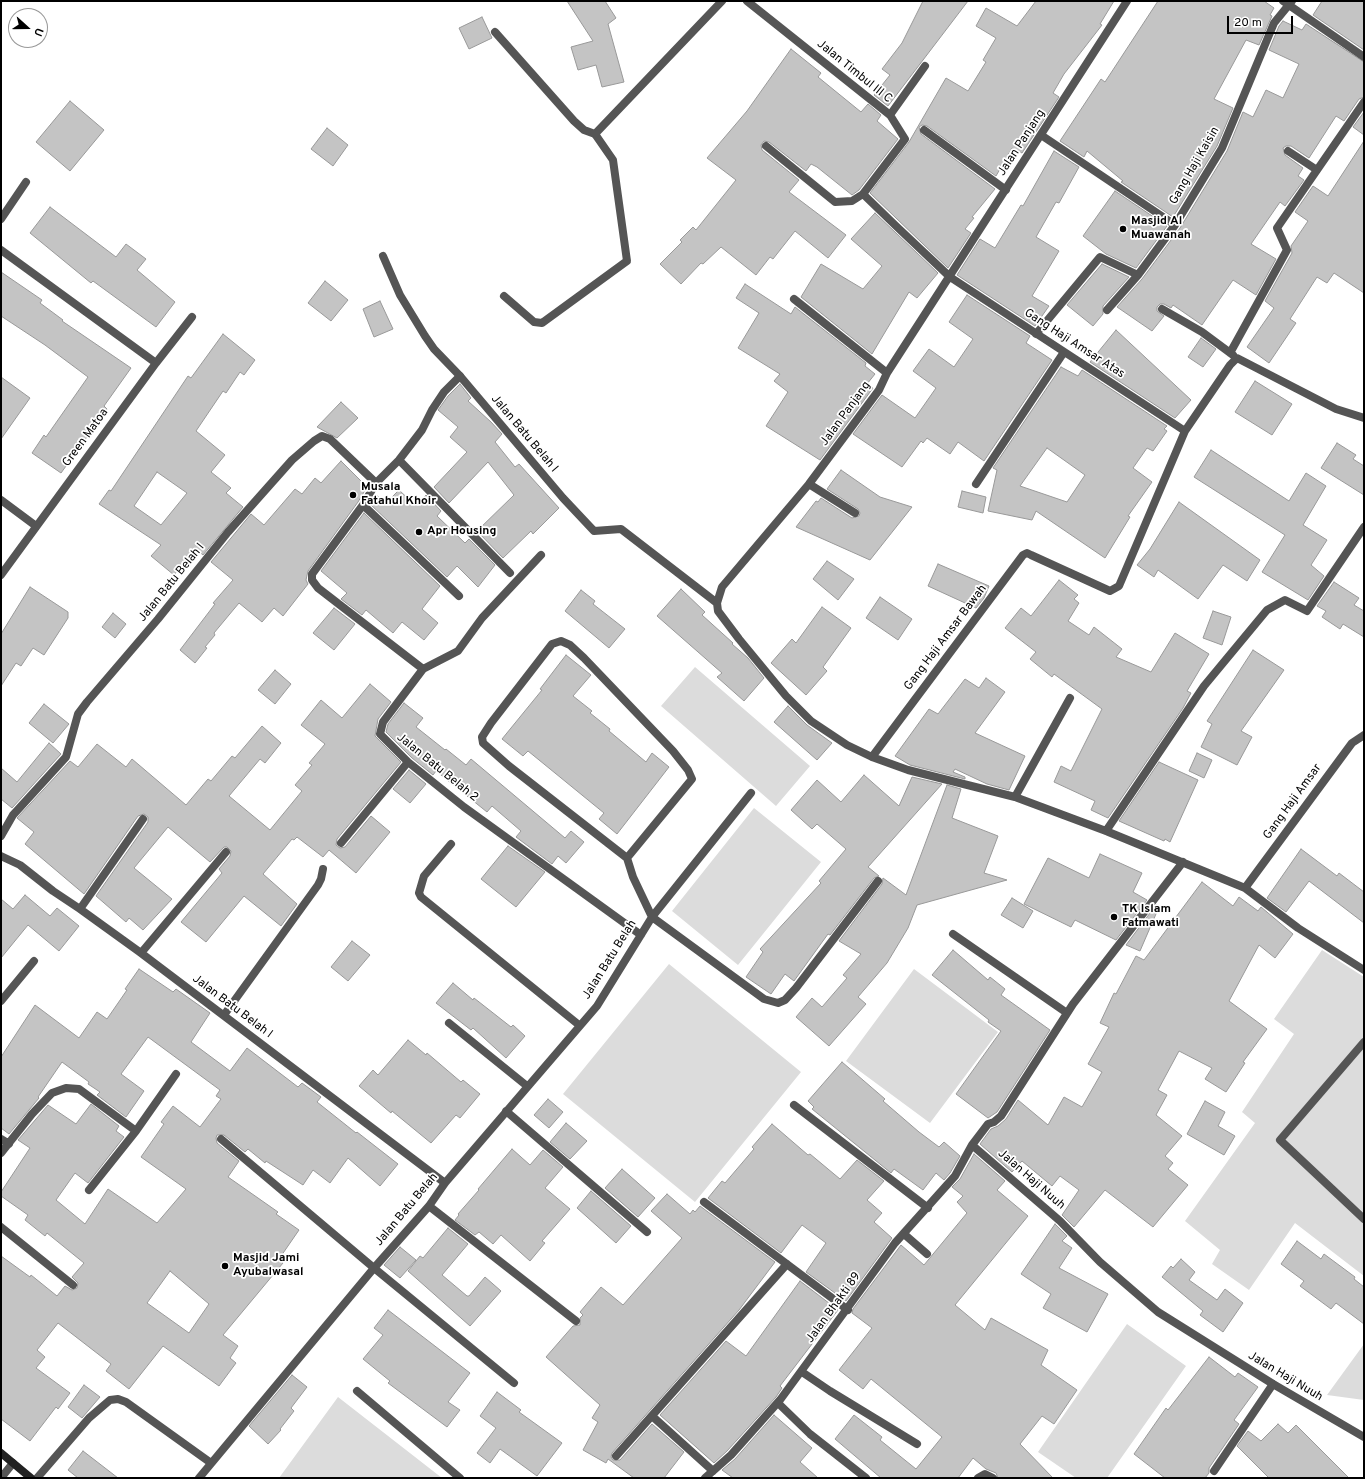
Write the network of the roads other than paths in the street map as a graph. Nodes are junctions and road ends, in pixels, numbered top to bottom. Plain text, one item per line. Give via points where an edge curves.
1 (722, 1) edge
2 (747, 1) edge
3 (1127, 1) edge
4 (1288, 2) edge
5 (495, 32) dead end
6 (1364, 57) edge
7 (925, 66) dead end
8 (1364, 102) edge
9 (890, 115) junction
10 (924, 130) dead end
11 (596, 134) junction
12 (1042, 135) junction
13 (766, 146) dead end
14 (1288, 151) dead end
15 (1317, 170) junction
16 (26, 182) dead end
17 (1006, 190) junction
18 (864, 194) junction
19 (1, 219) edge
20 (1174, 225) junction
21 (1, 250) edge
22 (383, 256) dead end
23 (1138, 275) junction
24 (950, 277) junction
25 (504, 296) dead end
26 (794, 299) dead end
27 (1162, 309) dead end
28 (1107, 310) dead end
29 (192, 317) dead end
30 (1036, 334) junction
31 (1064, 352) junction
32 (1234, 356) junction
33 (156, 363) junction
34 (887, 373) junction
35 (460, 376) junction
36 (1364, 418) edge
37 (1186, 431) junction
38 (399, 460) junction
39 (376, 483) junction
40 (809, 484) junction
41 (976, 484) dead end
42 (1, 500) edge
43 (363, 505) junction
44 (856, 513) dead end
45 (36, 526) junction
46 (1364, 527) edge
47 (541, 555) dead end
48 (510, 573) dead end
49 (1, 575) edge
50 (458, 596) dead end
51 (717, 603) junction
52 (423, 669) junction
53 (1070, 698) dead end
54 (1364, 735) edge
55 (872, 757) junction
56 (408, 762) junction
57 (751, 793) dead end
58 (1015, 797) junction
59 (143, 819) dead end
60 (1106, 831) junction
61 (1, 836) edge
62 (341, 843) dead end
63 (450, 844) dead end
64 (226, 852) dead end
65 (1, 856) edge
66 (627, 858) junction
67 (1183, 862) junction
68 (322, 869) dead end
69 (878, 881) dead end
70 (1245, 888) junction
71 (80, 908) junction
72 (652, 916) junction
73 (953, 934) dead end
74 (641, 935) junction
75 (141, 953) junction
76 (34, 961) dead end
77 (1364, 970) edge
78 (1, 1001) edge
79 (1067, 1013) junction
80 (224, 1015) junction
81 (449, 1023) dead end
82 (579, 1025) junction
83 (1364, 1042) edge
84 (176, 1074) dead end
85 (527, 1086) junction
86 (794, 1105) dead end
87 (506, 1111) junction
88 (136, 1131) junction
89 (1, 1139) edge
90 (221, 1139) dead end
91 (9, 1144) junction
92 (972, 1145) junction
93 (1, 1154) edge
94 (445, 1183) junction
95 (89, 1190) dead end
96 (704, 1202) dead end
97 (429, 1206) junction
98 (928, 1208) junction
99 (1364, 1219) edge
100 (1, 1227) edge
101 (647, 1232) dead end
102 (904, 1234) junction
103 (927, 1254) dead end
104 (787, 1264) junction
105 (374, 1268) junction
106 (73, 1285) dead end
107 (848, 1310) junction
108 (576, 1321) dead end
109 (802, 1372) junction
110 (514, 1383) dead end
111 (1273, 1384) junction
112 (357, 1391) dead end
113 (778, 1403) junction
114 (652, 1416) junction
115 (1364, 1437) edge
116 (918, 1444) dead end
117 (1, 1453) edge
118 (616, 1456) dead end
119 (211, 1462) junction
120 (13, 1464) junction
121 (713, 1471) junction
122 (1214, 1471) dead end
123 (1, 1478) edge
124 (31, 1478) edge
125 (37, 1478) edge
126 (198, 1478) edge
127 (460, 1478) edge
128 (705, 1478) edge
129 (866, 1478) edge
130 (978, 1478) edge
131 (993, 1478) edge

1 - 11 street
2 - 9 street, Jalan Timbul III C
3 - 12 street, Jalan Panjang
4 - 6 street
4 - 20 street, Gang Haji Kaisin via 1274,23 1222,148
5 - 11 street via 574,121 584,130
7 - 9 street
8 - 15 street
9 - 18 street, Jalan Timbul III C via 905,139
10 - 17 street
11 - 25 street via 614,160 627,261 542,323 534,322
12 - 17 street, Jalan Panjang
12 - 20 street
13 - 18 street via 834,202 852,201
14 - 15 street
15 - 32 street via 1278,228 1287,250
16 - 19 street
17 - 24 street, Jalan Panjang
18 - 24 street
20 - 23 street, Gang Haji Kaisin
21 - 33 street
22 - 35 street, Jalan Batu Belah I via 400,295 425,336
23 - 28 street, Gang Haji Kaisin
23 - 30 street via 1100,257
24 - 30 street, Gang Haji Amsar Atas
24 - 34 street, Jalan Panjang
26 - 34 street
27 - 32 street via 1202,332
29 - 33 street, Green Matoa
30 - 31 street, Gang Haji Amsar Atas
31 - 37 street, Gang Haji Amsar Atas
31 - 41 street
32 - 36 street via 1336,409
32 - 37 street, Gang Haji Amsar Bawah
33 - 45 street, Green Matoa
34 - 40 street, Jalan Panjang via 879,390
35 - 38 street via 444,392 422,430
35 - 51 street, Jalan Batu Belah I via 594,531 621,529
37 - 55 street, Gang Haji Amsar Bawah via 1119,586 1110,591 1027,553 1023,555
38 - 39 street
38 - 48 street
39 - 43 street
39 - 61 street, Jalan Batu Belah I via 330,438 322,436 292,460 228,532 158,619 86,702 72,730 66,757 13,815
40 - 44 street
40 - 51 street, Jalan Panjang via 722,587
42 - 45 street
43 - 50 street
43 - 52 street via 314,569 312,580 318,588
45 - 49 street, Green Matoa
46 - 60 street via 1307,611 1285,600 1267,610 1204,686
47 - 52 street, Jalan Batu Belah 2 via 482,618 458,651
51 - 55 street via 718,611 739,639 786,696 811,721 847,745
52 - 56 street, Jalan Batu Belah 2 via 380,728 384,740
53 - 58 street
54 - 70 street, Gang Haji Amsar via 1352,743
55 - 58 street via 928,776
56 - 62 street
56 - 74 street, Jalan Batu Belah 2 via 464,807
57 - 72 street
58 - 60 street
59 - 71 street
60 - 67 street
63 - 82 street via 424,876 419,893 421,897
64 - 75 street
65 - 71 street, Jalan Batu Belah I via 20,865
66 - 66 street via 692,779 673,751 575,650 561,641 552,644 490,723 482,737 483,743
66 - 72 street, Jalan Batu Belah via 632,877
67 - 70 street
67 - 79 street
68 - 80 street via 321,880
69 - 72 street via 796,988 785,1000 778,1003 764,999
70 - 77 street via 1298,928
71 - 75 street, Jalan Batu Belah I
72 - 74 street, Jalan Batu Belah
73 - 79 street
74 - 82 street, Jalan Batu Belah via 597,1006
75 - 80 street, Jalan Batu Belah I
76 - 78 street
79 - 92 street via 1001,1116 988,1124
80 - 94 street, Jalan Batu Belah I
81 - 85 street
82 - 85 street, Jalan Batu Belah
83 - 99 street via 1280,1140
84 - 88 street
85 - 87 street, Jalan Batu Belah
86 - 98 street
87 - 94 street, Jalan Batu Belah
87 - 101 street
88 - 91 street via 79,1089 66,1088 52,1093
88 - 95 street
89 - 91 street
90 - 105 street
91 - 93 street
92 - 98 street, Jalan Bhakti 89 via 955,1176
92 - 111 street, Jalan Haji Nuuh via 1060,1221 1100,1262 1158,1312
94 - 97 street, Jalan Batu Belah
96 - 104 street
97 - 105 street, Jalan Batu Belah
97 - 108 street
98 - 102 street, Jalan Bhakti 89
100 - 106 street
102 - 103 street
102 - 107 street, Jalan Bhakti 89
104 - 107 street
104 - 114 street
105 - 110 street
105 - 119 street, Jalan Batu Belah
107 - 109 street, Jalan Bhakti 89
109 - 113 street, Jalan Bhakti 89
109 - 116 street
111 - 115 street, Jalan Haji Nuuh
111 - 122 street
112 - 127 street
113 - 121 street, Jalan Bhakti 89
113 - 129 street via 810,1434
114 - 118 street
114 - 121 street
117 - 120 street
119 - 125 street via 126,1402 118,1399 110,1400 89,1418
119 - 126 street, Jalan Batu Belah
120 - 123 street
120 - 124 street
121 - 128 street, Jalan Bhakti 89
130 - 131 street via 985,1474

